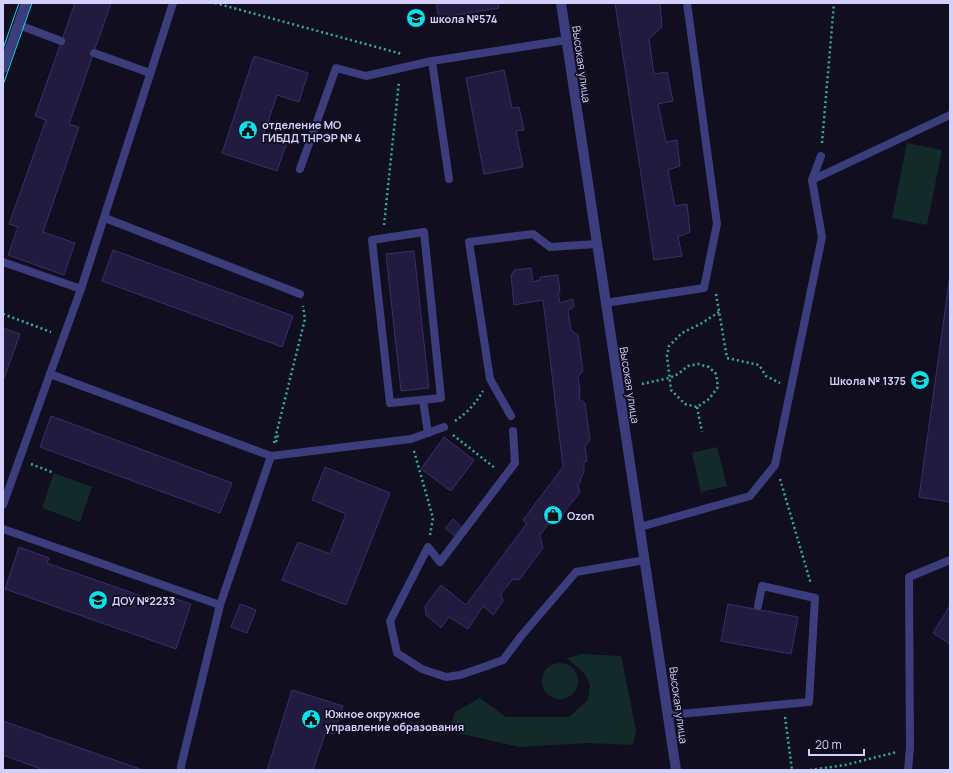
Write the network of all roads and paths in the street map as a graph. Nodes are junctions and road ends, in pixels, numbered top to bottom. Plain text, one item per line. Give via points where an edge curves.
1 (26, 3) edge
2 (173, 3) edge
3 (216, 3) edge
4 (561, 3) edge
5 (687, 3) edge
6 (834, 3) edge
7 (19, 25) junction
8 (566, 40) junction
9 (61, 41) dead end
10 (94, 53) dead end
11 (432, 61) junction
12 (3, 68) edge
13 (400, 68) junction
14 (150, 73) junction
15 (950, 115) edge
16 (821, 156) joint
17 (300, 169) dead end
18 (450, 179) dead end
19 (812, 180) junction
20 (105, 218) junction
21 (383, 238) junction
22 (596, 244) junction
23 (3, 262) edge
24 (704, 285) junction
25 (81, 289) junction
26 (300, 294) joint
27 (605, 303) junction
28 (719, 312) junction
29 (3, 314) edge
30 (64, 336) junction
31 (50, 374) junction
32 (669, 378) junction
33 (490, 379) junction
34 (642, 384) dead end
35 (791, 389) junction
36 (423, 400) junction
37 (697, 407) junction
38 (462, 416) dead end
39 (511, 416) dead end
40 (444, 427) joint
41 (513, 431) dead end
42 (702, 432) dead end
43 (428, 433) junction
44 (411, 439) junction
45 (271, 456) junction
46 (20, 459) junction
47 (775, 465) junction
48 (54, 473) dead end
49 (504, 476) junction
50 (3, 505) edge
51 (640, 527) junction
52 (3, 529) edge
53 (428, 547) junction
54 (645, 560) junction
55 (950, 560) edge
56 (815, 598) junction
57 (220, 605) junction
58 (758, 606) dead end
59 (783, 704) junction
60 (669, 715) junction
61 (910, 748) junction
62 (181, 770) edge
63 (676, 770) edge
64 (792, 770) edge
65 (810, 770) edge
66 (908, 770) edge

1 - 7 street
2 - 14 lane
3 - 13 path via 402,54
4 - 8 street, Высокая улица
5 - 24 lane via 717,224
6 - 16 path
7 - 9 lane
7 - 12 street
8 - 11 lane
8 - 22 street, Высокая улица
10 - 14 lane
11 - 13 lane
11 - 18 lane
13 - 17 lane via 366,76 336,68
13 - 21 path
14 - 20 lane
15 - 19 lane
16 - 19 lane
19 - 35 lane via 822,237
20 - 25 lane
20 - 26 lane
21 - 36 lane via 372,240 390,403
21 - 36 lane via 424,232 441,398
22 - 27 street, Высокая улица
22 - 33 lane via 550,247 533,234 469,242
23 - 25 lane
24 - 27 lane via 704,288
24 - 28 path via 715,290
25 - 30 lane
26 - 45 path via 305,319
27 - 51 street, Высокая улица
28 - 32 path via 682,333 669,346
28 - 35 path via 728,358 759,365 766,376
29 - 30 path
30 - 31 lane
31 - 45 lane
31 - 46 lane
32 - 34 path
32 - 37 path via 671,390 685,404
32 - 37 path via 688,366 698,364 709,367 716,374 718,387 709,399
33 - 38 path via 477,401
33 - 39 lane
35 - 47 lane
36 - 43 lane
37 - 42 path
40 - 43 lane
40 - 49 path
41 - 49 lane via 515,463
43 - 44 lane
44 - 45 lane
44 - 53 path via 433,518
45 - 57 lane
46 - 48 path
46 - 50 lane
47 - 51 lane via 750,496
47 - 56 path
49 - 53 lane via 440,562
51 - 54 street, Высокая улица
52 - 57 lane
53 - 54 lane via 390,621 397,653 422,669 446,676 460,675 503,660 576,572
54 - 60 street, Высокая улица
55 - 61 lane via 909,577
56 - 58 lane via 762,586
56 - 59 lane via 809,702
57 - 62 lane
59 - 60 lane
59 - 64 path
60 - 63 street, Высокая улица
61 - 65 path via 845,765
61 - 66 lane

